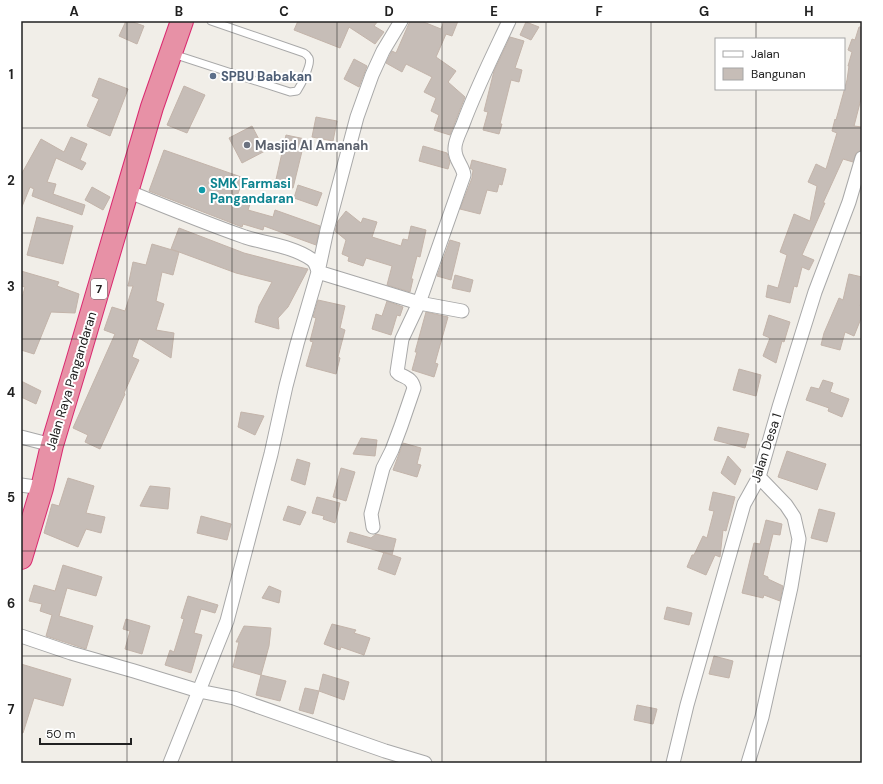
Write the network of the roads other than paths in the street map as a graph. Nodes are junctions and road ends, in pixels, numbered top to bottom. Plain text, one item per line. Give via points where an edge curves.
1 (182, 21) edge
2 (211, 21) edge
3 (401, 21) edge
4 (509, 21) edge
5 (171, 53) junction
6 (862, 158) edge
7 (127, 191) junction
8 (318, 272) junction
9 (420, 303) junction
10 (462, 311) dead end
11 (21, 437) edge
12 (52, 445) junction
13 (759, 477) junction
14 (31, 487) edge
15 (373, 527) dead end
16 (21, 558) edge
17 (21, 636) edge
18 (199, 691) junction
19 (170, 763) edge
20 (425, 763) edge
21 (673, 763) edge
22 (748, 763) edge

1 - 5 highway, Jalan Raya Pangandaran / 7
2 - 5 lane via 304,53 309,58 309,64 301,86 290,92
3 - 8 street via 372,75 357,117
4 - 9 street via 473,96 454,150 464,175
5 - 7 highway, Jalan Raya Pangandaran / 7
6 - 13 street, Jalan Desa 1 via 849,202 815,292
7 - 8 street via 246,237 300,253 313,260
7 - 12 highway, Jalan Raya Pangandaran / 7
8 - 9 street
8 - 18 street via 293,358 228,621
9 - 10 street
9 - 15 street via 402,339 397,366 399,374 410,379 414,388 383,468 371,514
11 - 12 street
12 - 14 highway, Jalan Raya Pangandaran / 7
13 - 21 street, Jalan Desa 1 via 744,504
13 - 22 street via 794,517 799,539 762,717
14 - 16 highway, Jalan Raya Pangandaran / 7
17 - 18 street
18 - 19 street
18 - 20 street via 234,698

